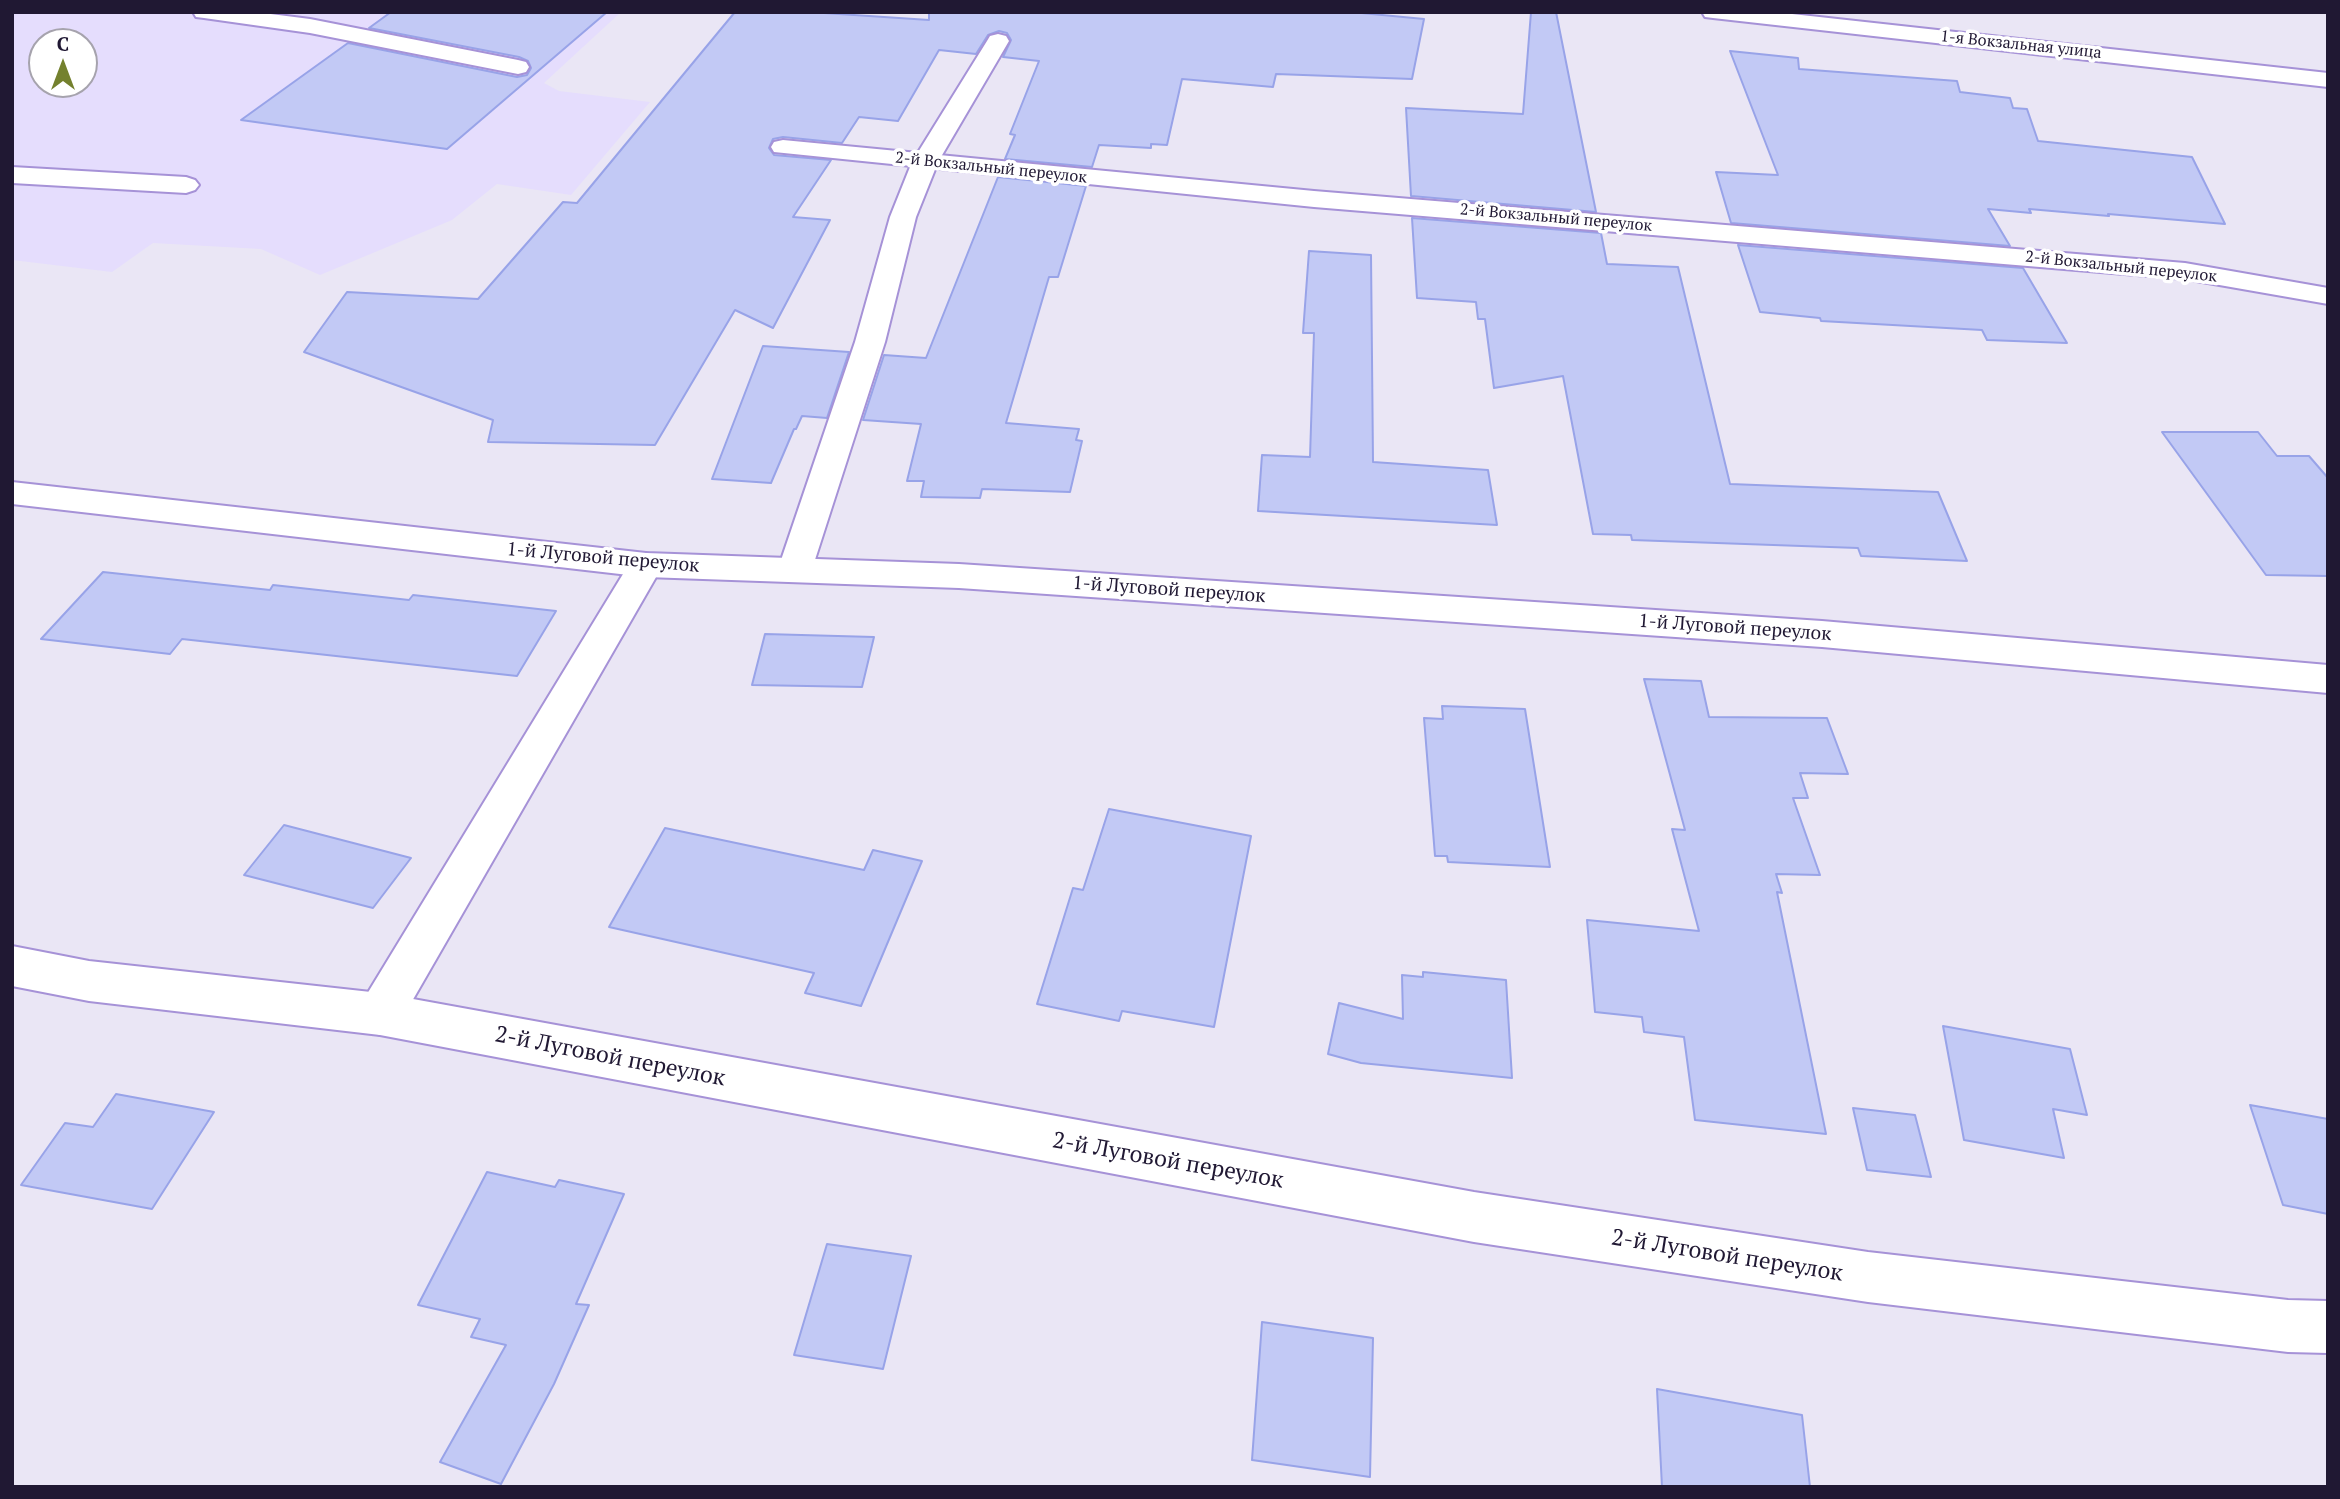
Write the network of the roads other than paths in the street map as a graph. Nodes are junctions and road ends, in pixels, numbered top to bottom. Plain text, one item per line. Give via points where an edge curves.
1 (204, 12) edge
2 (1713, 12) edge
3 (998, 41) dead end
4 (518, 68) dead end
5 (2328, 80) edge
6 (783, 147) dead end
7 (925, 162) junction
8 (12, 175) edge
9 (186, 185) dead end
10 (2328, 296) edge
11 (12, 493) edge
12 (646, 565) junction
13 (795, 569) junction
14 (2328, 679) edge
15 (12, 966) edge
16 (380, 1014) junction
17 (2328, 1327) edge

1 - 4 street via 310,26
2 - 5 street, 1-я Вокзальная улица
3 - 7 street
6 - 7 street, 2-й Вокзальный переулок
7 - 10 street, 2-й Вокзальный переулок via 2185,271
7 - 13 street via 903,217 870,342
8 - 9 street
11 - 12 street, 1-й Луговой переулок
12 - 13 street, 1-й Луговой переулок
12 - 16 street
13 - 14 street, 1-й Луговой переулок via 1822,634
15 - 16 street, 2-й Луговой переулок via 89,981
16 - 17 street, 2-й Луговой переулок via 1474,1217 1868,1277

